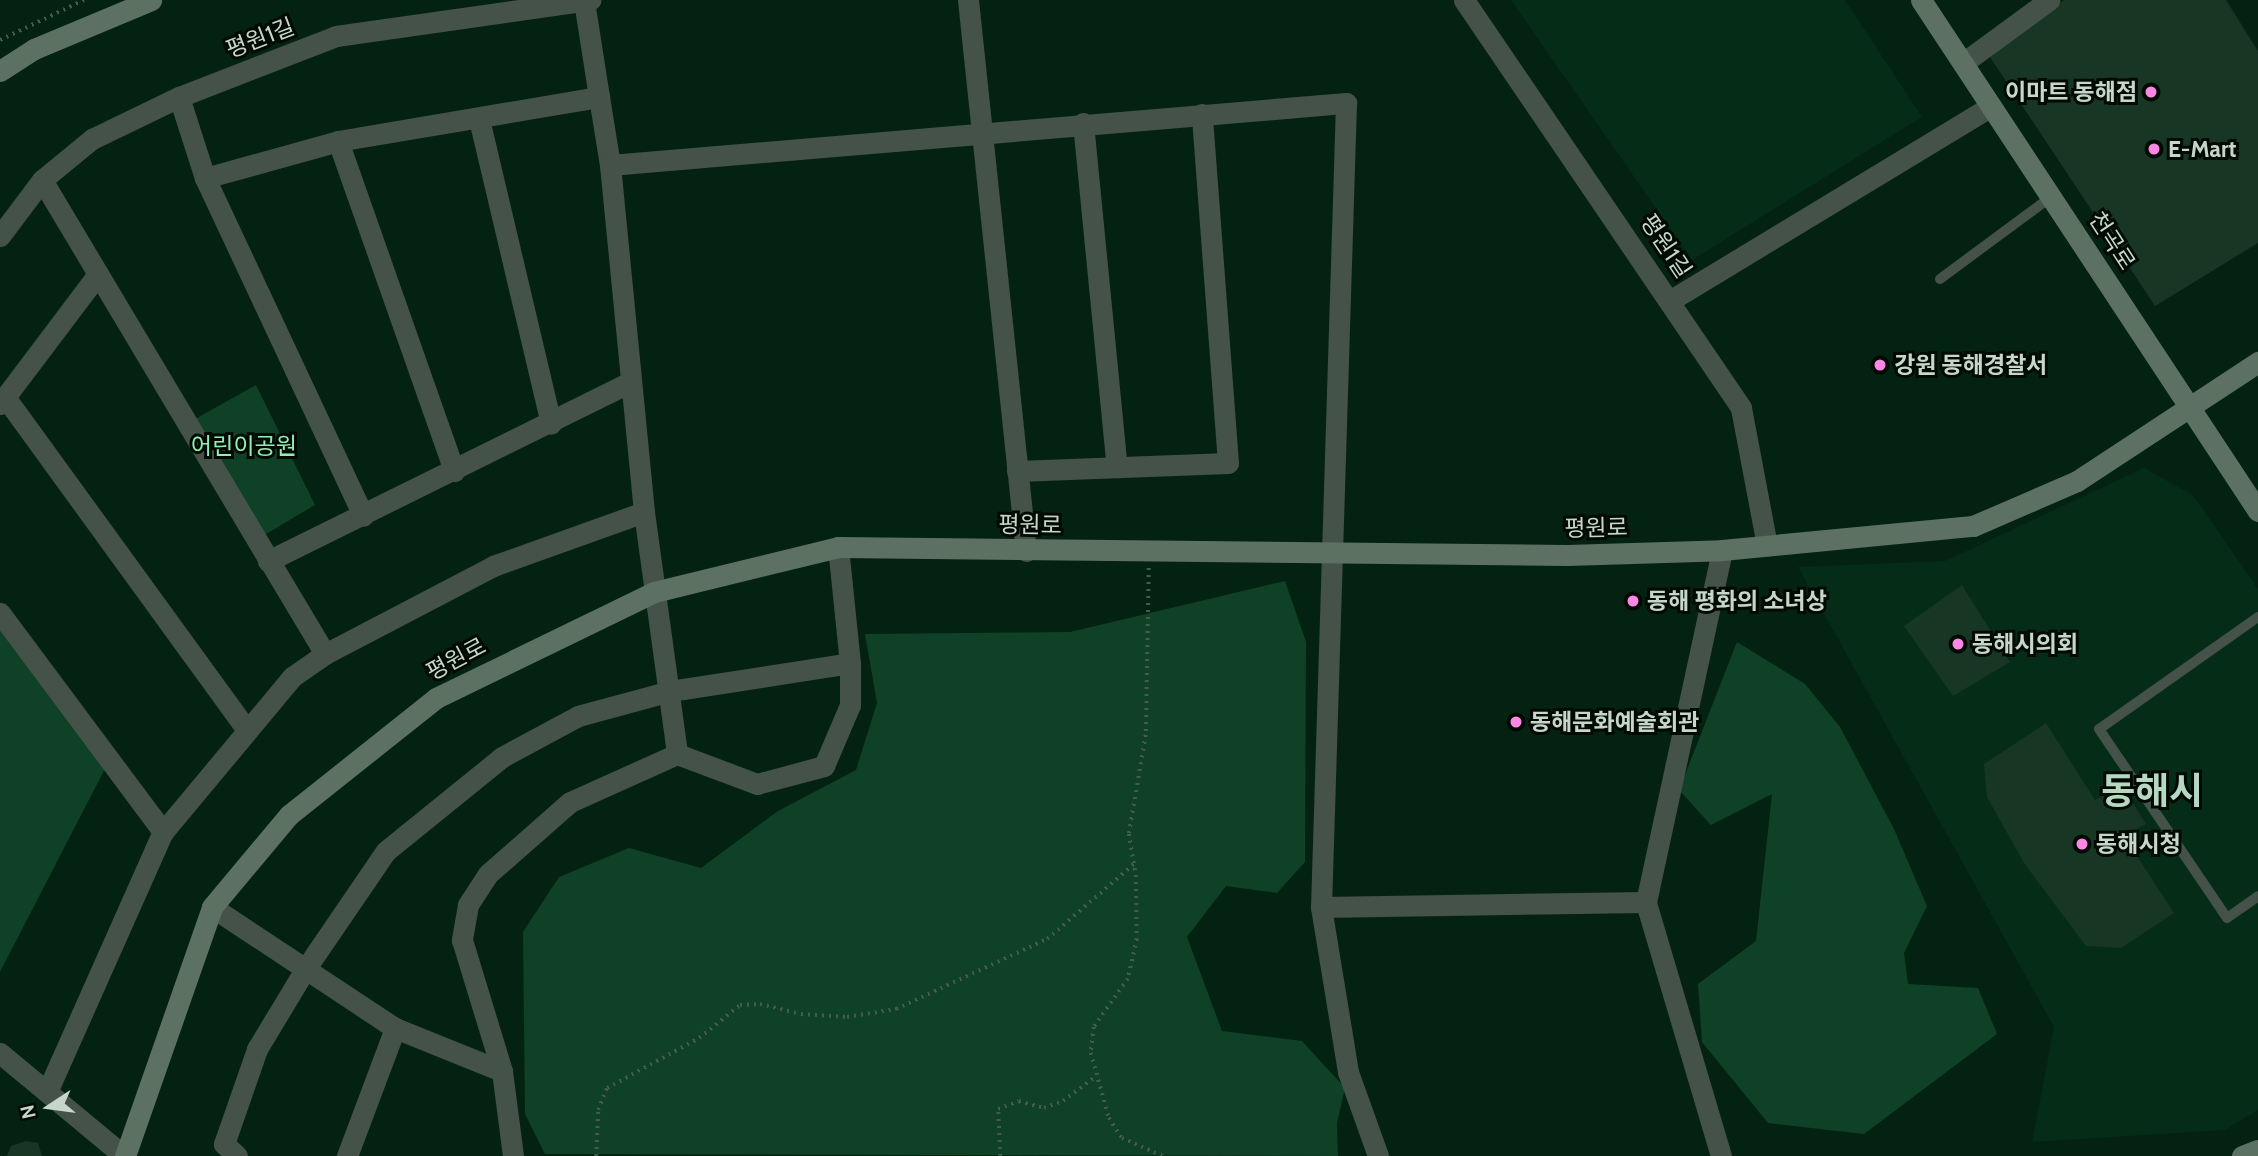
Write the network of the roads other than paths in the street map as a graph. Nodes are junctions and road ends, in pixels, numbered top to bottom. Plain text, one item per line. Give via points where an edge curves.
1 (151, 0) edge
2 (590, 0) edge
3 (968, 0) edge
4 (1464, 0) edge
5 (1921, 0) edge
6 (2049, 0) edge
7 (584, 1) edge
8 (1963, 63) junction
9 (0, 71) edge
10 (179, 97) junction
11 (599, 97) junction
12 (1991, 106) junction
13 (1202, 114) junction
14 (479, 119) junction
15 (1083, 123) junction
16 (982, 131) junction
17 (338, 141) junction
18 (610, 165) junction
19 (205, 178) junction
20 (42, 180) junction
21 (2051, 197) junction
22 (0, 236) edge
23 (98, 274) junction
24 (1940, 279) dead end
25 (1671, 300) junction
26 (2258, 362) edge
27 (630, 382) junction
28 (3, 400) edge
29 (2192, 406) junction
30 (551, 424) junction
31 (1117, 467) junction
32 (454, 471) junction
33 (1017, 471) junction
34 (2258, 511) edge
35 (644, 512) junction
36 (363, 516) junction
37 (1767, 546) junction
38 (838, 547) junction
39 (1722, 550) junction
40 (1026, 551) junction
41 (1329, 554) junction
42 (268, 561) junction
43 (654, 592) junction
44 (0, 613) edge
45 (2258, 617) edge
46 (325, 654) junction
47 (850, 663) junction
48 (670, 691) junction
49 (247, 730) junction
50 (677, 754) junction
51 (163, 832) junction
52 (2258, 896) edge
53 (1646, 902) junction
54 (212, 907) junction
55 (1321, 907) junction
56 (304, 971) junction
57 (395, 1028) junction
58 (0, 1053) edge
59 (502, 1071) junction
60 (47, 1092) junction
61 (2258, 1150) edge
62 (125, 1156) edge
63 (237, 1156) edge
64 (347, 1156) edge
65 (513, 1156) edge
66 (1378, 1156) edge
67 (1721, 1156) edge
68 (2242, 1156) edge

1 - 9 street via 34,49
2 - 7 street, 평원1길
3 - 16 street
4 - 25 street, 평원1길
5 - 8 street, 천곡로
6 - 8 street
7 - 10 street, 평원1길 via 336,36
7 - 11 street
8 - 12 street, 천곡로
10 - 19 street
10 - 20 street, 평원1길 via 92,139
11 - 14 street
11 - 18 street
12 - 21 street, 천곡로
12 - 25 street
13 - 15 street
13 - 31 street via 1228,463
13 - 41 street via 1346,103
14 - 17 street
14 - 30 street
15 - 16 street
15 - 31 street
16 - 18 street
16 - 33 street
17 - 19 street
17 - 32 street
18 - 27 street
19 - 36 street
20 - 22 street, 평원1길
20 - 23 street
21 - 24 lane
21 - 29 street, 천곡로
23 - 28 street
23 - 42 street
25 - 37 street, 평원1길 via 1741,408
26 - 29 street, 평원로
27 - 30 street
27 - 35 street
28 - 49 street
29 - 34 street, 천곡로
29 - 37 street, 평원로 via 2077,481 1973,526
30 - 32 street
31 - 33 street
32 - 36 street
33 - 40 street
35 - 43 street
35 - 46 street via 493,566
36 - 42 street
37 - 39 street, 평원로
38 - 40 street, 평원로
38 - 43 street, 평원로
38 - 47 street
39 - 41 street, 평원로
39 - 53 street
40 - 41 street, 평원로
41 - 55 street
42 - 46 street
43 - 48 street
43 - 54 street, 평원로 via 436,698 289,816
44 - 51 street
45 - 52 lane via 2099,729 2227,918
46 - 49 street via 292,677
47 - 48 street
47 - 50 street via 850,705 824,766 757,784
48 - 50 street
48 - 56 street via 578,716 502,757 386,851
49 - 51 street
50 - 59 street via 570,802 488,874 468,905 462,940
51 - 60 street
53 - 55 street
53 - 67 street
54 - 56 street
54 - 62 street, 평원로
55 - 66 street via 1348,1072
56 - 57 street
56 - 63 street via 257,1049 224,1144
57 - 59 street
57 - 64 street
58 - 60 street
59 - 65 street
60 - 62 street
61 - 68 street

